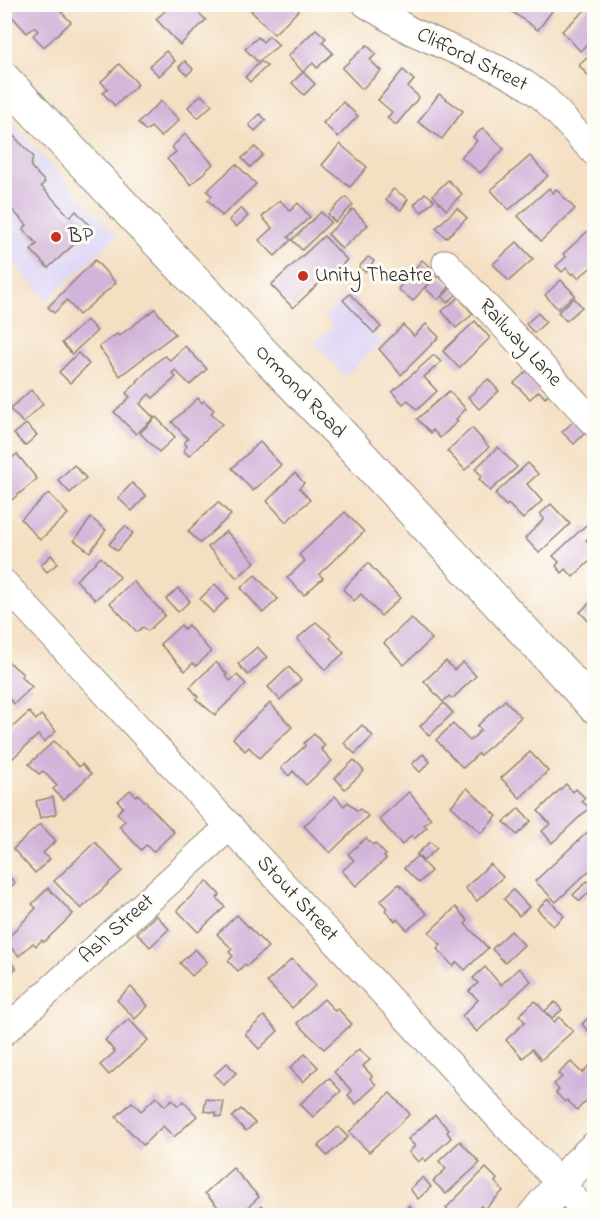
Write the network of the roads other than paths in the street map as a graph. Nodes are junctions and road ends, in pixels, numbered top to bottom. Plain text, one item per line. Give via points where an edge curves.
1 (366, 4) edge
2 (6, 84) edge
3 (594, 152) edge
4 (446, 263) dead end
5 (594, 423) edge
6 (4, 583) edge
7 (594, 706) edge
8 (230, 826) junction
9 (4, 1032) edge
10 (594, 1149) edge
11 (561, 1185) junction
12 (534, 1215) edge
13 (590, 1215) edge

1 - 3 street, Clifford Street via 411,31 525,84 545,99
2 - 7 main road, Ormond Road via 338,430
4 - 5 street, Railway Lane
6 - 8 street, Stout Street
8 - 9 street, Ash Street
8 - 11 street, Stout Street
10 - 11 main road
11 - 12 main road
11 - 13 street, Stout Street

